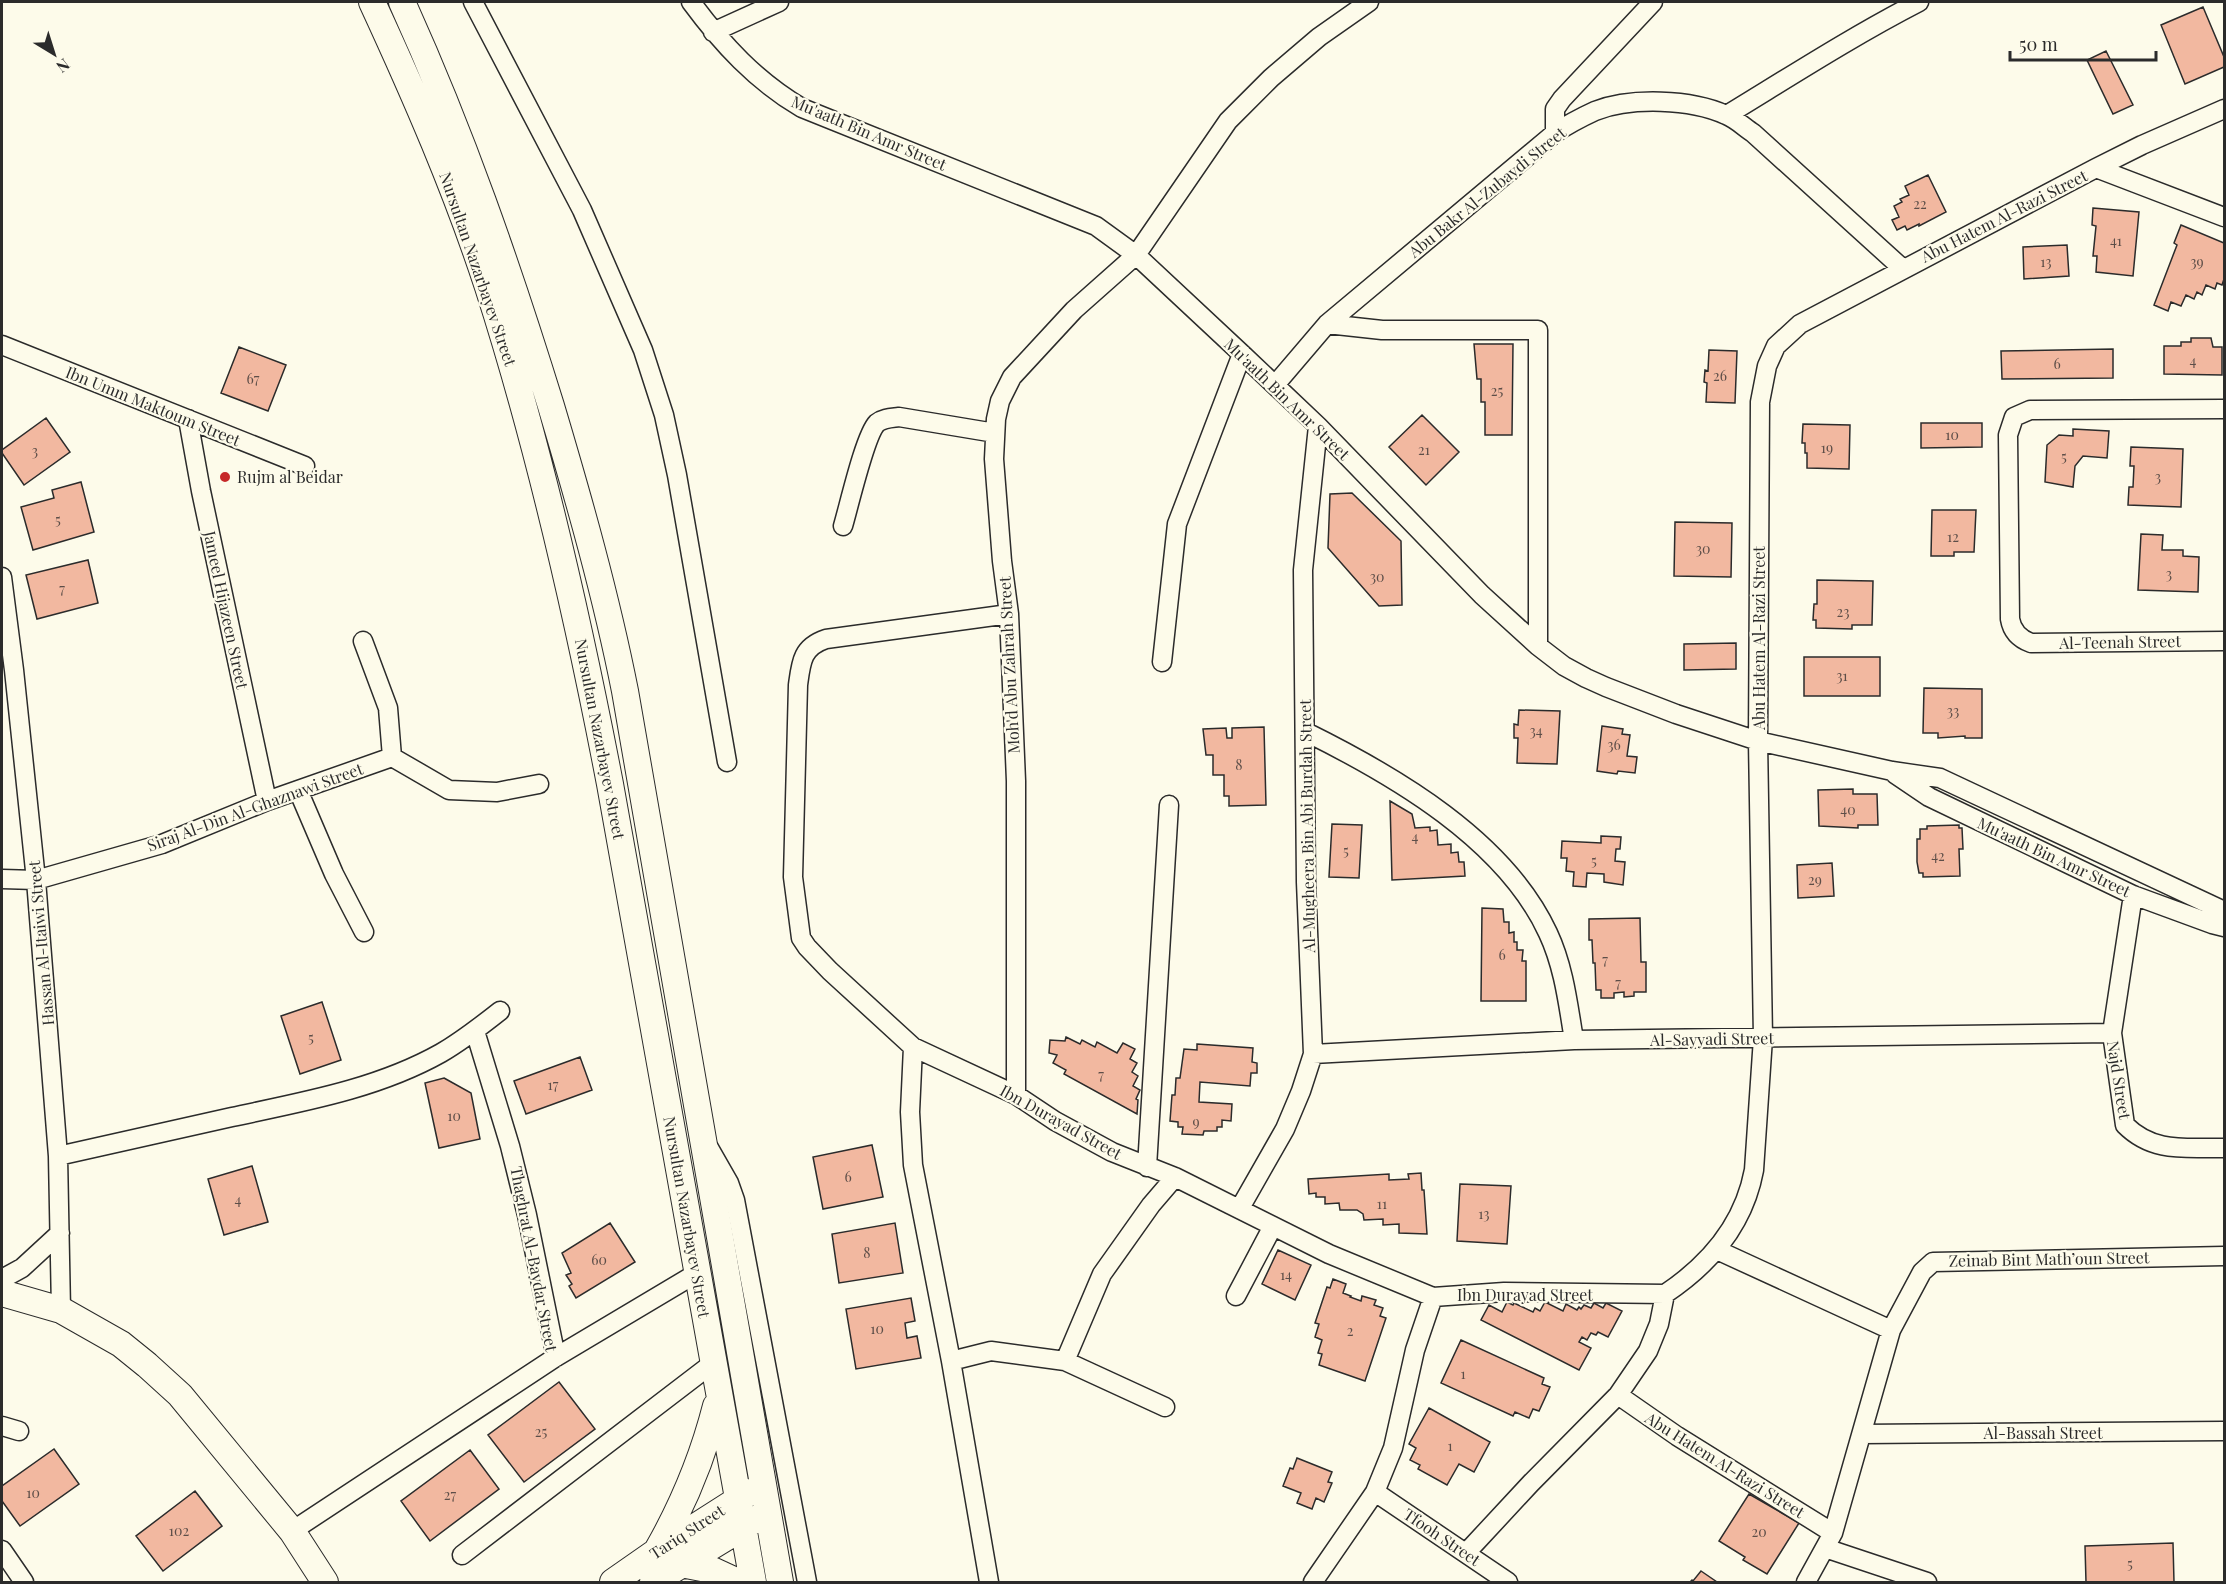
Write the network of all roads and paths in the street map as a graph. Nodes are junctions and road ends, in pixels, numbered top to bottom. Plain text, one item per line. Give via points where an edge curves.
1 (372, 2) edge
2 (402, 2) edge
3 (472, 2) edge
4 (691, 2) edge
5 (779, 2) edge
6 (1369, 2) edge
7 (1653, 2) edge
8 (1919, 2) edge
9 (713, 32) junction
10 (2224, 109) edge
11 (1727, 115) junction
12 (1555, 133) junction
13 (2097, 168) junction
14 (2224, 217) edge
15 (1136, 255) junction
16 (1903, 269) junction
17 (1327, 324) junction
18 (2, 345) edge
19 (1242, 354) junction
20 (1275, 385) junction
21 (2224, 409) edge
22 (188, 419) junction
23 (1318, 426) junction
24 (995, 433) junction
25 (305, 466) dead end
26 (843, 526) dead end
27 (2, 577) edge
28 (1009, 614) junction
29 (363, 641) dead end
30 (2224, 641) edge
31 (1538, 646) junction
32 (1162, 662) dead end
33 (1306, 732) junction
34 (1758, 741) junction
35 (392, 757) junction
36 (727, 762) dead end
37 (1892, 771) junction
38 (539, 784) dead end
39 (298, 790) junction
40 (267, 801) junction
41 (1168, 805) dead end
42 (2, 879) edge
43 (36, 880) junction
44 (2133, 895) junction
45 (2224, 911) edge
46 (2224, 927) edge
47 (364, 932) dead end
48 (500, 1011) dead end
49 (475, 1031) junction
50 (2112, 1034) junction
51 (1763, 1038) junction
52 (1574, 1040) junction
53 (913, 1047) junction
54 (1312, 1054) junction
55 (1016, 1095) junction
56 (702, 1138) junction
57 (2224, 1148) edge
58 (58, 1156) junction
59 (1147, 1167) junction
60 (1175, 1178) junction
61 (1240, 1208) junction
62 (1273, 1226) junction
63 (60, 1233) junction
64 (1717, 1250) junction
65 (2224, 1256) edge
66 (697, 1273) junction
67 (2, 1279) edge
68 (2, 1293) edge
69 (1665, 1294) junction
70 (1236, 1296) dead end
71 (1432, 1297) junction
72 (61, 1310) junction
73 (1891, 1330) junction
74 (556, 1357) junction
75 (951, 1361) junction
76 (1065, 1361) junction
77 (713, 1363) junction
78 (1618, 1395) junction
79 (718, 1397) junction
80 (1165, 1407) dead end
81 (2224, 1431) edge
82 (1862, 1434) junction
83 (763, 1485) junction
84 (1375, 1492) junction
85 (738, 1500) junction
86 (768, 1512) junction
87 (744, 1527) junction
88 (292, 1531) junction
89 (1829, 1540) junction
90 (2, 1550) edge
91 (656, 1551) junction
92 (1466, 1553) junction
93 (462, 1556) dead end
94 (681, 1564) junction
95 (24, 1582) edge
96 (325, 1582) edge
97 (613, 1582) edge
98 (653, 1582) edge
99 (738, 1582) edge
100 (753, 1582) edge
101 (780, 1582) edge
102 (807, 1582) edge
103 (989, 1582) edge
104 (1313, 1582) edge
105 (1508, 1582) edge
106 (1806, 1582) edge
107 (1927, 1582) edge

1 - 66 main road, Nursultan Nazarbayev Street via 453,189 487,286 542,479 602,741
2 - 56 main road, Nursultan Nazarbayev Street via 465,149 499,243 560,437 612,628
3 - 36 street via 582,210 644,350 677,475
4 - 9 street, Mu'aath Bin Amr Street
5 - 9 street
6 - 15 street, Moh'd Abu Zahrah Street via 1311,44 1228,121
7 - 12 street via 1562,99 1555,109
8 - 11 street via 1816,59
9 - 15 street, Mu'aath Bin Amr Street via 749,70 802,108 1096,226
10 - 13 street, Abu Hatem Al-Razi Street
11 - 12 street, Abu Bakr Al-Zubaydi Street via 1704,106 1628,104 1597,111
11 - 16 street, Abu Bakr Al-Zubaydi Street via 1753,133
12 - 17 street, Abu Bakr Al-Zubaydi Street
13 - 14 street
13 - 16 street, Abu Hatem Al-Razi Street
15 - 19 street, Mu'aath Bin Amr Street
15 - 24 street, Moh'd Abu Zahrah Street via 1074,310 1012,377 1000,401
16 - 34 street, Abu Hatem Al-Razi Street via 1800,324 1776,345 1767,366 1760,402
17 - 20 street, Abu Bakr Al-Zubaydi Street
17 - 31 street via 1382,330 1538,330
18 - 22 street, Ibn Umm Maktoum Street
19 - 20 street, Mu'aath Bin Amr Street
19 - 32 street via 1177,524
20 - 23 street, Mu'aath Bin Amr Street
21 - 30 street, Al-Teenah Street via 2030,410 2014,417 2008,435 2010,619 2018,635 2031,643
22 - 25 street, Ibn Umm Maktoum Street
22 - 40 street, Jameel Hijazeen Street
23 - 31 street, Mu'aath Bin Amr Street via 1482,595
23 - 33 street, Al-Mugheera Bin Abi Burdah Street via 1304,570
24 - 26 street via 899,417 877,423
24 - 28 street, Moh'd Abu Zahrah Street via 999,527
27 - 43 street, Hassan Al-Itaiwi Street
28 - 53 street, Ibn Durayad Street via 826,639 814,643 804,654 798,685 793,877 801,938 830,971
28 - 55 street, Moh'd Abu Zahrah Street via 1016,781
29 - 35 street via 388,708
31 - 34 street, Mu'aath Bin Amr Street via 1564,666 1606,687
33 - 52 street via 1422,797 1508,874 1549,936 1560,966
33 - 54 street, Al-Mugheera Bin Abi Burdah Street
34 - 37 street, Mu'aath Bin Amr Street
34 - 51 street, Abu Hatem Al-Razi Street
35 - 38 street via 449,790 497,792
35 - 39 street, Siraj Al-Din Al-Ghaznawi Street
37 - 44 street, Mu'aath Bin Amr Street via 1929,797
37 - 45 street, Mu'aath Bin Amr Street via 1940,778
39 - 40 street, Siraj Al-Din Al-Ghaznawi Street
39 - 47 street
40 - 43 street, Siraj Al-Din Al-Ghaznawi Street via 162,844
41 - 59 street
42 - 43 street, Siraj Al-Din Al-Ghaznawi Street
43 - 58 street, Hassan Al-Itaiwi Street
44 - 46 street, Mu'aath Bin Amr Street
44 - 50 street, Najd Street
48 - 49 street
49 - 58 street via 396,1074 343,1091
49 - 74 street, Thaghrat Al-Baydar Street via 522,1192
50 - 51 street, Al-Sayyadi Street
50 - 57 street, Najd Street via 2125,1125 2150,1144
51 - 52 street, Al-Sayyadi Street
51 - 64 street, Abu Hatem Al-Razi Street via 1750,1189
52 - 54 street, Al-Sayyadi Street
53 - 55 street, Ibn Durayad Street
53 - 75 street via 913,1165
54 - 61 street, Al-Mugheera Bin Abi Burdah Street via 1285,1129
55 - 59 street, Ibn Durayad Street via 1083,1137
56 - 83 main road, Nursultan Nazarbayev Street
56 - 102 street via 718,1161 735,1200
58 - 63 street, Hassan Al-Itaiwi Street
59 - 60 street, Ibn Durayad Street
60 - 61 street, Ibn Durayad Street
60 - 76 street via 1102,1274
61 - 62 street, Ibn Durayad Street
62 - 70 street
62 - 71 street, Ibn Durayad Street
63 - 67 street via 22,1268
63 - 72 street, Hassan Al-Itaiwi Street
64 - 69 street, Abu Hatem Al-Razi Street via 1690,1278
64 - 73 street
65 - 73 street, Zeinab Bint Math’oun Street via 1933,1262 1922,1272
66 - 74 street
66 - 77 main road, Nursultan Nazarbayev Street
68 - 72 main road
69 - 71 street, Ibn Durayad Street via 1504,1292
69 - 78 street via 1648,1351
71 - 84 street via 1415,1350 1393,1448
72 - 88 main road via 121,1344 180,1395
73 - 82 street, Zeinab Bint Math’oun Street
74 - 88 street, Thaghrat Al-Baydar Street
75 - 76 street via 991,1351
75 - 103 street
76 - 80 street
77 - 79 main road, Nursultan Nazarbayev Street
77 - 93 street
78 - 89 street, Abu Hatem Al-Razi Street
78 - 92 street
79 - 85 main road, Nursultan Nazarbayev Street
79 - 91 main road via 694,1477
81 - 82 street, Al-Bassah Street
82 - 89 street, Zeinab Bint Math’oun Street
83 - 85 main road, Tariq Street
83 - 86 main road, Nursultan Nazarbayev Street
84 - 92 street, Tfooh Street
84 - 104 street
85 - 87 main road, Nursultan Nazarbayev Street
85 - 91 main road, Tariq Street
86 - 87 main road, Tariq Street
86 - 101 main road, Nursultan Nazarbayev Street
87 - 94 main road, Tariq Street
87 - 100 main road, Nursultan Nazarbayev Street
88 - 96 main road
89 - 106 street, Zeinab Bint Math’oun Street
89 - 107 street, Abu Hatem Al-Razi Street
90 - 95 street
91 - 97 main road, Tariq Street
92 - 105 street, Tfooh Street
94 - 98 main road, Tariq Street
94 - 99 main road via 712,1570

